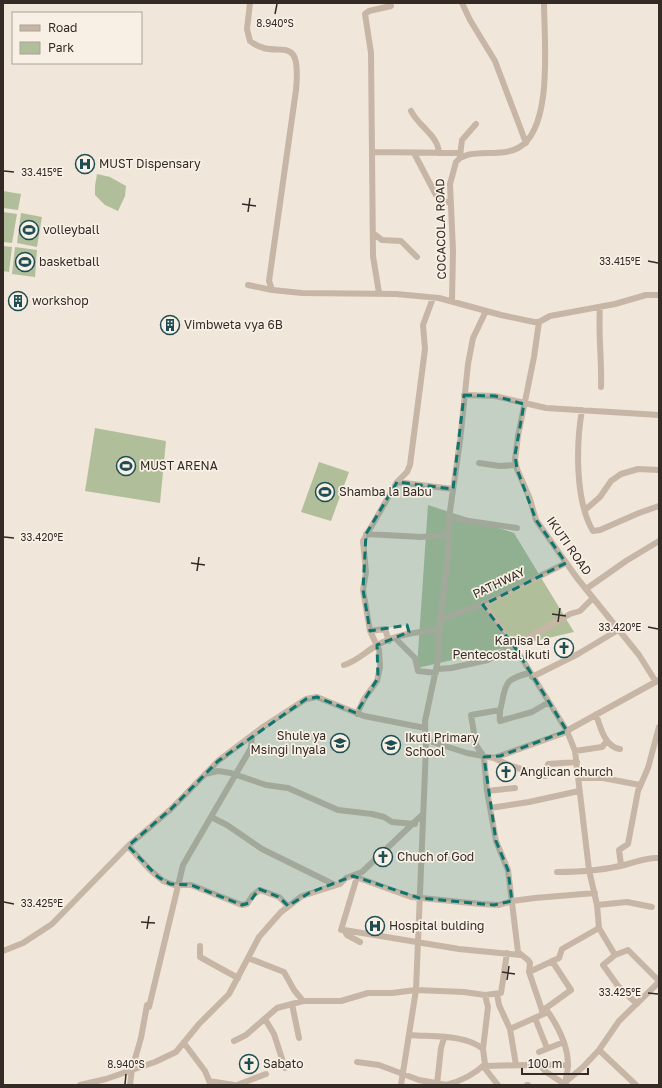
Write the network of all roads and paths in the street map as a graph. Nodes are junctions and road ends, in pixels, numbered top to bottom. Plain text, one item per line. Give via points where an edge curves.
1 (250, 3) edge
2 (462, 3) edge
3 (544, 3) edge
4 (391, 6) dead end
5 (411, 111) dead end
6 (476, 124) dead end
7 (526, 143) junction
8 (374, 152) junction
9 (414, 153) junction
10 (438, 153) junction
11 (460, 155) junction
12 (450, 203) junction
13 (374, 234) junction
14 (418, 257) dead end
15 (248, 286) dead end
16 (272, 290) junction
17 (379, 293) junction
18 (659, 295) edge
19 (433, 298) junction
20 (452, 301) junction
21 (600, 307) junction
22 (486, 311) junction
23 (540, 322) junction
24 (601, 387) dead end
25 (464, 396) junction
26 (524, 404) junction
27 (582, 410) junction
28 (659, 415) edge
29 (479, 463) dead end
30 (516, 465) junction
31 (659, 470) edge
32 (397, 482) junction
33 (453, 489) junction
34 (659, 506) edge
35 (585, 510) junction
36 (449, 518) junction
37 (517, 528) dead end
38 (366, 534) junction
39 (448, 535) junction
40 (659, 541) edge
41 (566, 562) junction
42 (586, 589) junction
43 (593, 598) junction
44 (482, 605) junction
45 (440, 620) junction
46 (440, 630) junction
47 (618, 630) junction
48 (370, 631) junction
49 (392, 639) junction
50 (377, 645) junction
51 (512, 645) junction
52 (344, 665) dead end
53 (437, 671) junction
54 (531, 675) junction
55 (657, 681) edge
56 (549, 702) junction
57 (500, 710) junction
58 (357, 714) junction
59 (596, 714) junction
60 (659, 727) edge
61 (425, 728) junction
62 (568, 731) junction
63 (252, 736) junction
64 (426, 740) junction
65 (607, 741) junction
66 (620, 749) dead end
67 (575, 751) junction
68 (484, 757) junction
69 (494, 758) junction
70 (577, 762) junction
71 (203, 775) junction
72 (235, 775) junction
73 (578, 778) junction
74 (640, 785) junction
75 (515, 788) dead end
76 (487, 791) junction
77 (579, 791) junction
78 (490, 808) junction
79 (422, 815) junction
80 (211, 817) junction
81 (413, 824) junction
82 (422, 826) junction
83 (128, 846) junction
84 (659, 858) edge
85 (621, 865) junction
86 (589, 870) junction
87 (557, 872) dead end
88 (355, 876) junction
89 (178, 885) junction
90 (335, 885) junction
91 (595, 893) junction
92 (419, 898) junction
93 (512, 901) junction
94 (598, 905) junction
95 (288, 906) junction
96 (652, 907) dead end
97 (599, 928) junction
98 (344, 930) junction
99 (417, 941) junction
100 (360, 942) dead end
101 (200, 946) dead end
102 (3, 951) edge
103 (507, 953) junction
104 (520, 955) junction
105 (615, 955) junction
106 (248, 958) junction
107 (552, 961) junction
108 (529, 972) junction
109 (238, 978) junction
110 (659, 982) edge
111 (416, 990) junction
112 (497, 994) junction
113 (485, 995) junction
114 (303, 1001) junction
115 (292, 1004) junction
116 (637, 1004) junction
117 (543, 1012) junction
118 (535, 1018) junction
119 (265, 1019) junction
120 (510, 1029) junction
121 (410, 1035) junction
122 (299, 1038) dead end
123 (444, 1038) junction
124 (234, 1041) dead end
125 (564, 1042) junction
126 (184, 1043) junction
127 (483, 1048) junction
128 (548, 1048) junction
129 (598, 1050) junction
130 (539, 1052) dead end
131 (357, 1062) dead end
132 (516, 1065) junction
133 (483, 1066) junction
134 (541, 1066) junction
135 (568, 1066) junction
136 (285, 1068) dead end
137 (132, 1069) junction
138 (402, 1073) junction
139 (266, 1074) dead end
140 (210, 1083) edge
141 (437, 1084) junction
142 (564, 1084) edge
143 (80, 1085) edge
144 (130, 1085) edge
145 (235, 1085) edge
146 (401, 1085) edge
147 (446, 1085) edge
148 (498, 1085) edge
149 (636, 1085) edge

1 - 16 street via 247,29 250,42 290,52 295,57 298,68 270,277
2 - 7 street via 495,61
3 - 7 street via 543,97 538,124
4 - 8 street via 365,14 371,53
5 - 10 street via 417,122 436,141
6 - 11 street, COCACOLA ROAD via 462,140
7 - 11 street via 508,152
8 - 9 street
8 - 13 street
9 - 10 street
9 - 12 street via 436,195
10 - 11 street
11 - 12 street, COCACOLA ROAD via 451,176
12 - 20 street, COCACOLA ROAD via 453,251
13 - 14 street via 382,240 401,240
13 - 17 street via 374,269
15 - 16 street
16 - 17 street via 302,293
17 - 19 street
18 - 21 street via 646,294
19 - 20 street
19 - 32 street via 423,325 425,349 412,458 407,472
20 - 22 street
21 - 23 street via 550,316
21 - 24 street via 598,324 602,358
22 - 23 street
22 - 25 street via 471,347
23 - 26 street, IKUTI ROAD
25 - 26 street via 494,396
25 - 33 street
26 - 27 street
26 - 30 street, IKUTI ROAD via 516,448
27 - 28 street
27 - 35 street via 578,458
29 - 30 street
30 - 41 street, IKUTI ROAD via 536,520
31 - 35 street via 638,469 621,474 611,481 600,497
32 - 33 street
32 - 38 street
33 - 36 street
34 - 35 street via 597,531 592,529
36 - 37 street
36 - 39 street
38 - 39 street via 421,538
38 - 48 street via 363,543 366,572 363,590
39 - 45 street via 448,557
40 - 42 street
41 - 42 street, IKUTI ROAD
41 - 44 street, PATHWAY
42 - 43 street, IKUTI ROAD
43 - 47 street, IKUTI ROAD
43 - 51 street via 580,611
44 - 45 street, PATHWAY
44 - 51 street
45 - 46 street
46 - 49 street
46 - 53 street
47 - 54 street via 578,654
47 - 55 street, IKUTI ROAD
48 - 49 street via 385,629
48 - 50 street
49 - 50 street
49 - 53 street via 415,658 418,671
50 - 52 street via 358,659
50 - 58 street via 380,667 378,678 361,703
51 - 53 street via 484,661
51 - 54 street
53 - 61 street
54 - 56 street
54 - 57 street via 513,678 508,682 503,691
55 - 59 street
56 - 57 street via 532,712 500,721
56 - 62 street
57 - 68 street via 471,715 476,746
58 - 61 street
58 - 63 street via 312,697
59 - 62 street
59 - 65 street
60 - 74 street via 648,768
61 - 64 street
62 - 67 street
62 - 69 street
63 - 71 street via 228,752
63 - 72 street via 252,745
64 - 68 street
64 - 79 street
65 - 66 street
65 - 67 street via 602,747
67 - 70 street
68 - 69 street
68 - 76 street
69 - 70 street via 516,768 546,776 548,764
70 - 73 street
71 - 72 street via 218,771
71 - 83 street via 171,809
72 - 80 street
72 - 81 street via 271,786 288,788 338,810 372,814 391,822
73 - 74 street via 603,778
73 - 77 street
74 - 85 street via 628,844 618,850
75 - 76 street
76 - 78 street
77 - 78 street
77 - 86 street
78 - 93 street via 496,841 508,870
79 - 81 street
79 - 82 street
80 - 89 street via 185,860
80 - 90 street via 262,849
81 - 82 street
81 - 88 street via 372,864
82 - 92 street
83 - 89 street via 158,877 170,884
83 - 102 street via 52,924 23,943
84 - 85 street via 647,858
85 - 86 street
86 - 87 street
86 - 91 street
88 - 90 street
88 - 92 street via 401,894
88 - 98 street via 341,930
89 - 95 street via 191,885 242,905 247,904 260,890 281,898
89 - 137 street
90 - 95 street via 309,893
91 - 93 street
91 - 94 street
92 - 93 street via 494,905
92 - 99 street
93 - 104 street via 517,949
94 - 96 street via 622,902
94 - 97 street
95 - 106 street via 259,936
97 - 105 street
97 - 107 street via 562,949 559,958
98 - 99 street
98 - 100 street
99 - 103 street via 459,949
99 - 111 street
101 - 109 street via 200,957
103 - 104 street
103 - 112 street via 502,992
104 - 108 street via 528,960
105 - 110 street via 628,950
105 - 116 street via 603,965 618,986
106 - 109 street
106 - 114 street via 284,972
107 - 108 street
107 - 117 street via 571,990
108 - 117 street
109 - 126 street via 226,999 199,1024
110 - 116 street
111 - 113 street
111 - 114 street via 386,994 368,993 341,1001
111 - 121 street
112 - 113 street
112 - 120 street
113 - 127 street via 488,1007
114 - 115 street
115 - 119 street via 277,1008
115 - 122 street
116 - 129 street via 619,1020
117 - 118 street
117 - 125 street via 548,1012 556,1023
118 - 120 street
118 - 128 street
119 - 124 street via 246,1035
119 - 136 street via 274,1034
120 - 132 street
121 - 123 street
121 - 138 street
123 - 127 street via 472,1042
123 - 141 street
125 - 128 street
125 - 135 street
126 - 137 street via 171,1055
126 - 140 street via 202,1067
127 - 133 street
128 - 130 street
129 - 142 street
129 - 149 street
131 - 138 street via 379,1065
132 - 133 street
132 - 134 street
133 - 147 street via 466,1078
133 - 148 street
134 - 135 street
134 - 142 street
135 - 142 street
137 - 143 street
137 - 144 street
138 - 141 street
138 - 146 street
139 - 145 street
140 - 145 street
141 - 147 street

